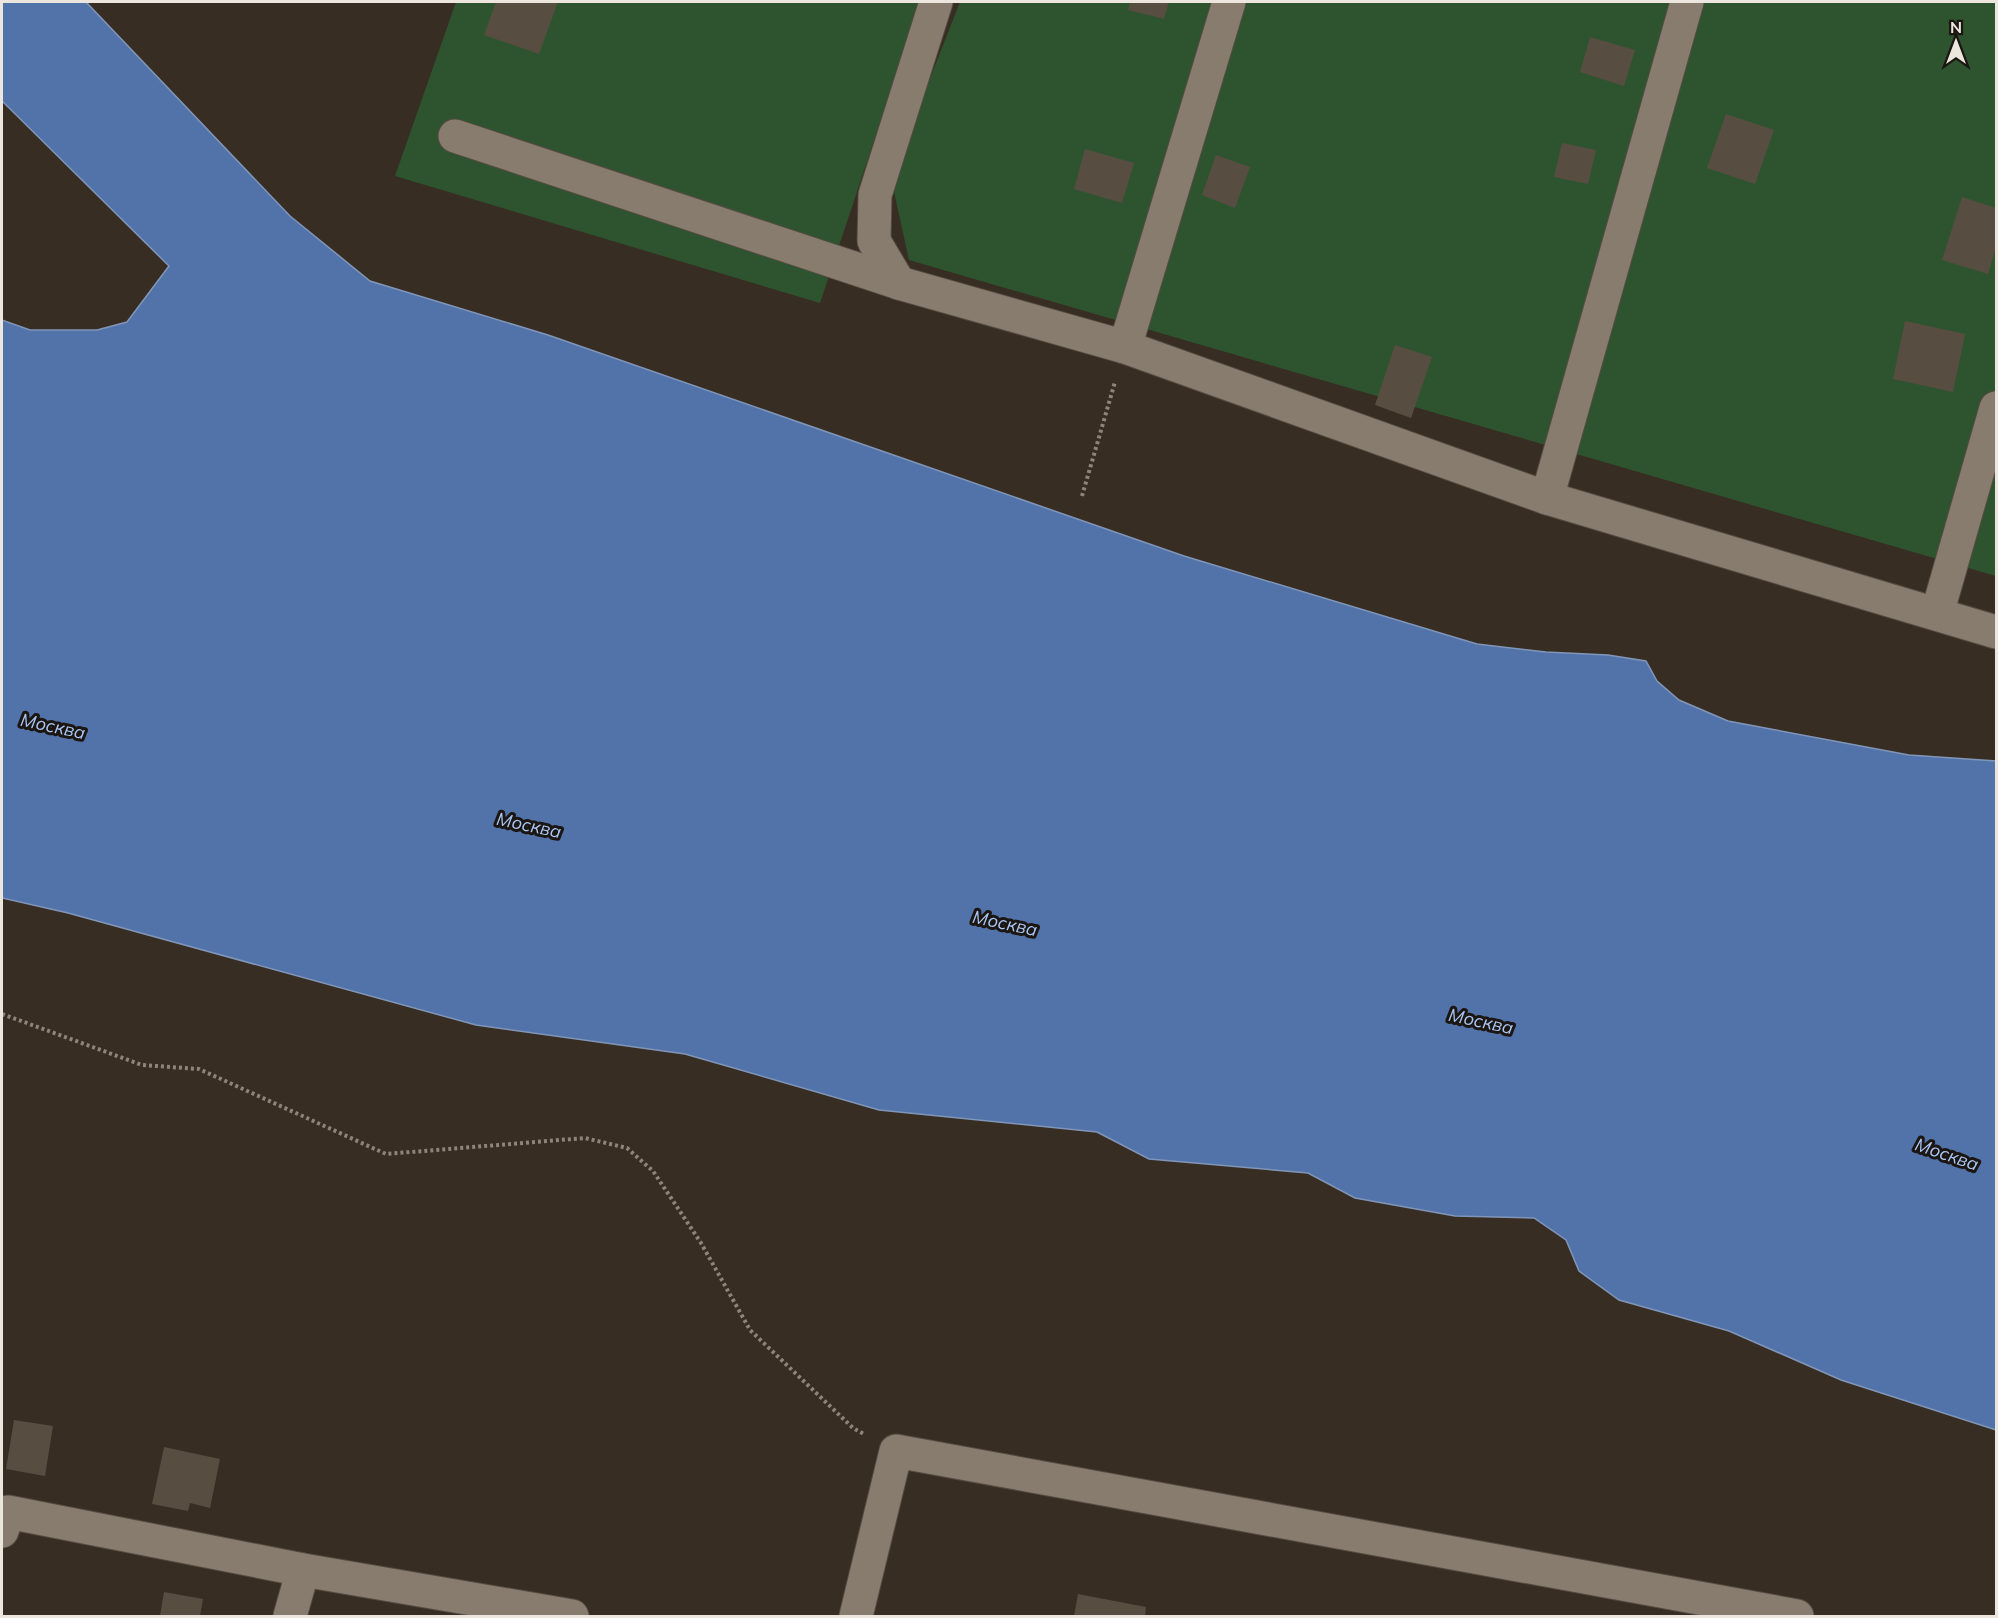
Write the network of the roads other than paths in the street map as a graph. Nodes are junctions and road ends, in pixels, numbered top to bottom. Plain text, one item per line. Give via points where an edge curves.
1 (936, 2) edge
2 (1229, 2) edge
3 (1687, 2) edge
4 (455, 136) dead end
5 (899, 283) junction
6 (1125, 347) junction
7 (1996, 408) edge
8 (1547, 498) junction
9 (1937, 614) junction
10 (1996, 632) edge
11 (2, 1532) edge
12 (303, 1570) junction
13 (290, 1617) edge
14 (573, 1617) edge
15 (855, 1617) edge
16 (1797, 1617) edge

1 - 5 street via 875,195 874,241
2 - 6 street
3 - 8 street
4 - 5 street
5 - 6 street
6 - 8 street
7 - 9 street
8 - 9 street
9 - 10 street
11 - 12 street via 8,1512
12 - 13 street
12 - 14 street
15 - 16 street via 896,1451

